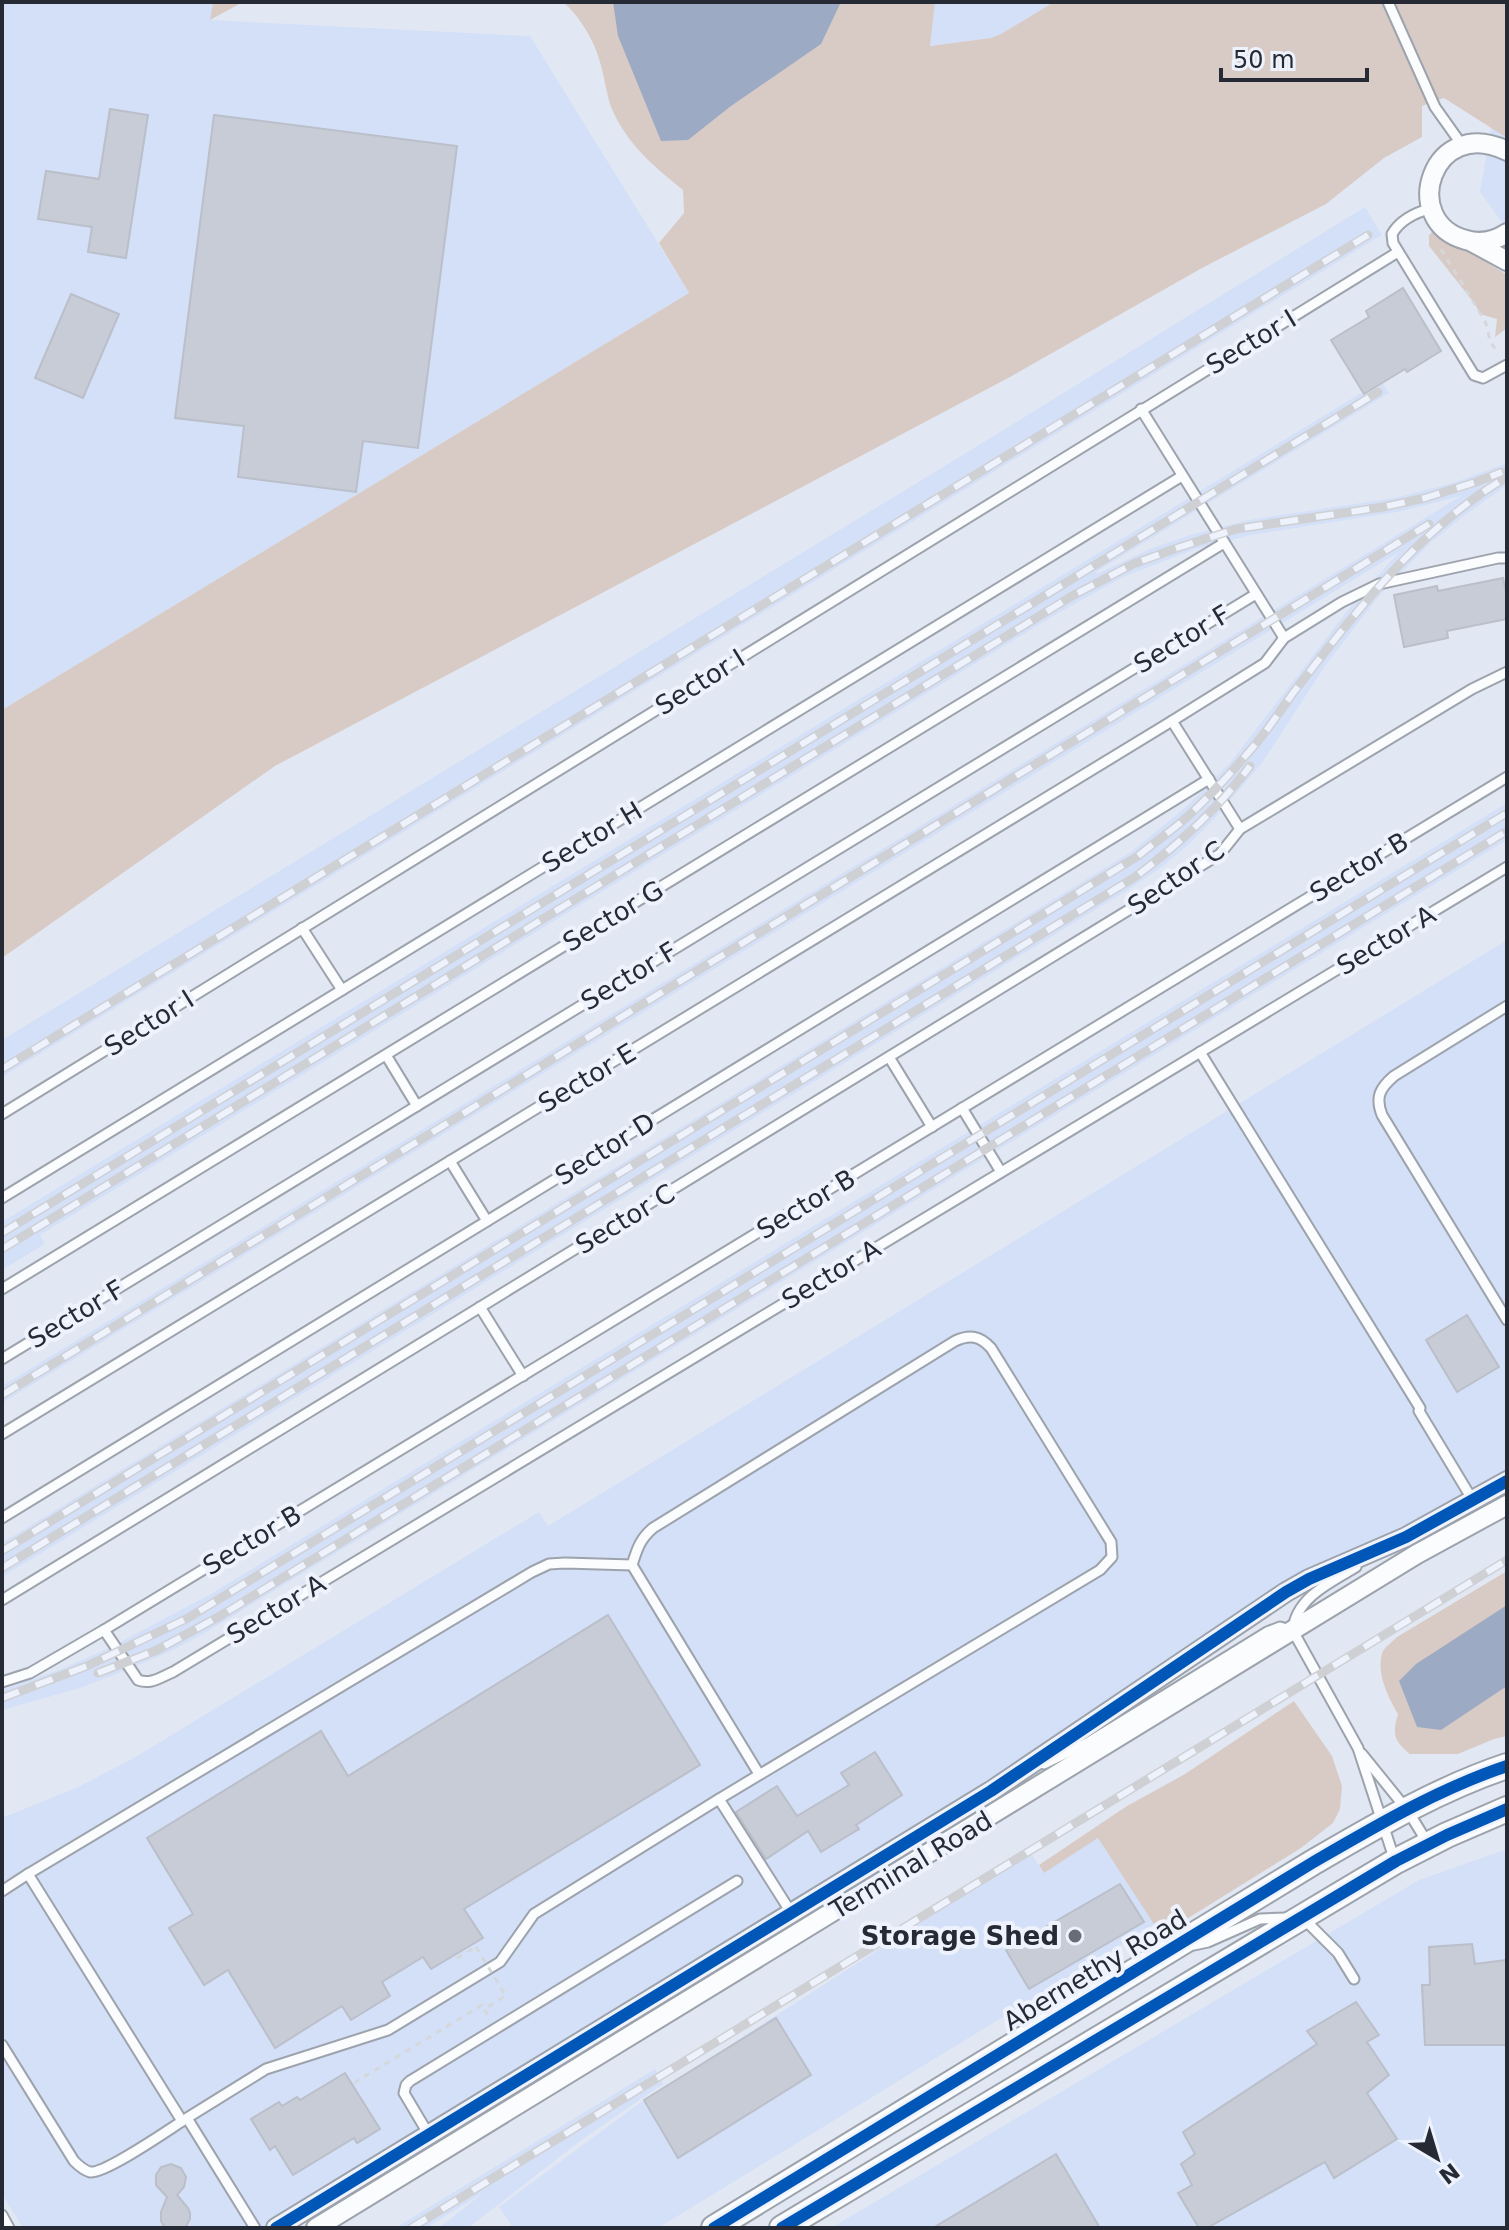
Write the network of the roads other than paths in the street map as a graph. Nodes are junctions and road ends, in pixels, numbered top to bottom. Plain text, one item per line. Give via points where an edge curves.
1 (1388, 2) edge
2 (1462, 145) junction
3 (1507, 151) edge
4 (1432, 208) junction
5 (1507, 233) edge
6 (1472, 242) junction
7 (1398, 252) junction
8 (1507, 261) edge
9 (1507, 365) edge
10 (1141, 409) junction
11 (1182, 476) junction
12 (1224, 543) junction
13 (1507, 558) edge
14 (1256, 594) junction
15 (1284, 638) junction
16 (1507, 672) edge
17 (1172, 721) junction
18 (1507, 777) edge
19 (1209, 779) junction
20 (1240, 829) junction
21 (1507, 867) edge
22 (302, 928) junction
23 (342, 990) junction
24 (1507, 1006) edge
25 (1200, 1052) junction
26 (386, 1055) junction
27 (889, 1057) junction
28 (417, 1106) junction
29 (962, 1108) junction
30 (2, 1114) edge
31 (932, 1127) junction
32 (450, 1161) junction
33 (1001, 1172) junction
34 (2, 1198) edge
35 (487, 1221) junction
36 (2, 1289) edge
37 (480, 1307) junction
38 (1507, 1320) edge
39 (2, 1359) edge
40 (523, 1376) junction
41 (2, 1434) edge
42 (1507, 1481) edge
43 (1472, 1499) junction
44 (1507, 1505) edge
45 (2, 1518) edge
46 (1406, 1537) junction
47 (632, 1565) junction
48 (2, 1600) edge
49 (104, 1630) junction
50 (1293, 1631) junction
51 (2, 1682) edge
52 (1358, 1748) junction
53 (1507, 1766) edge
54 (759, 1774) junction
55 (991, 1791) junction
56 (719, 1799) junction
57 (1507, 1809) edge
58 (1408, 1811) junction
59 (1383, 1824) junction
60 (1428, 1845) junction
61 (1396, 1861) junction
62 (28, 1874) junction
63 (737, 1881) dead end
64 (2, 1891) edge
65 (792, 1914) junction
66 (1303, 1918) junction
67 (1171, 1949) junction
68 (1354, 1979) dead end
69 (2, 2045) edge
70 (184, 2119) junction
71 (429, 2135) junction
72 (2, 2215) edge
73 (9, 2228) edge
74 (255, 2228) edge
75 (276, 2228) edge
76 (316, 2228) edge
77 (714, 2228) edge
78 (782, 2228) edge

1 - 2 lane via 1435,107
2 - 3 street via 1477,142
2 - 4 street via 1433,173
4 - 6 street via 1450,233
4 - 7 lane via 1394,229
5 - 6 street
6 - 8 street
7 - 9 lane via 1474,375 1483,378
7 - 10 lane, Sector I
10 - 11 lane
10 - 22 lane, Sector I
11 - 12 lane
11 - 23 lane, Sector H
12 - 14 lane
12 - 26 lane, Sector G
13 - 15 lane, Sector E via 1379,584
14 - 15 lane
14 - 28 lane, Sector F
15 - 17 lane, Sector E via 1265,663
16 - 20 lane, Sector C
17 - 19 lane
17 - 32 lane, Sector E
18 - 29 lane, Sector B
19 - 20 lane
19 - 35 lane, Sector D
20 - 27 lane, Sector C via 1220,854
21 - 25 lane, Sector A
22 - 23 lane
22 - 30 lane, Sector I
23 - 34 lane, Sector H
24 - 38 lane via 1394,1076 1378,1095 1382,1115
25 - 33 lane, Sector A
25 - 43 lane
26 - 28 lane
26 - 36 lane, Sector G
27 - 31 lane
27 - 37 lane, Sector C
28 - 39 lane, Sector F
29 - 31 lane, Sector B
29 - 33 lane
31 - 40 lane, Sector B
32 - 35 lane
32 - 41 lane, Sector E
33 - 49 lane, Sector A via 155,1681 134,1676
35 - 45 lane, Sector D
37 - 40 lane
37 - 48 lane, Sector C
40 - 49 lane, Sector B
42 - 43 street
43 - 46 street
44 - 50 street, Terminal Road
46 - 50 lane via 1314,1594 1297,1614
46 - 55 street via 1286,1592
47 - 54 lane
47 - 54 lane via 643,1536 653,1528 965,1336 975,1336 991,1348 1111,1542 1112,1557 1100,1570
47 - 62 lane via 549,1564 532,1572
49 - 51 lane, Sector B via 30,1673
50 - 52 lane
50 - 55 lane via 1280,1627 1267,1632 1087,1743
50 - 76 street, Terminal Road
52 - 58 lane
52 - 59 lane
53 - 58 main road, Abernethy Road
54 - 56 lane
55 - 65 street
56 - 65 lane
56 - 70 lane via 534,1914 500,1962 388,2030 266,2069
57 - 60 main road
58 - 59 main road, Abernethy Road
58 - 60 lane
59 - 61 lane
59 - 67 main road, Abernethy Road
60 - 61 main road
61 - 66 main road
62 - 64 lane
62 - 70 lane
63 - 71 lane via 410,2081 404,2093
65 - 71 street
66 - 67 lane via 1260,1919 1208,1942
66 - 68 lane via 1338,1953
66 - 78 main road
67 - 77 main road, Abernethy Road
69 - 70 lane via 74,2161 89,2172 107,2168
70 - 74 lane
71 - 75 street
72 - 73 lane

